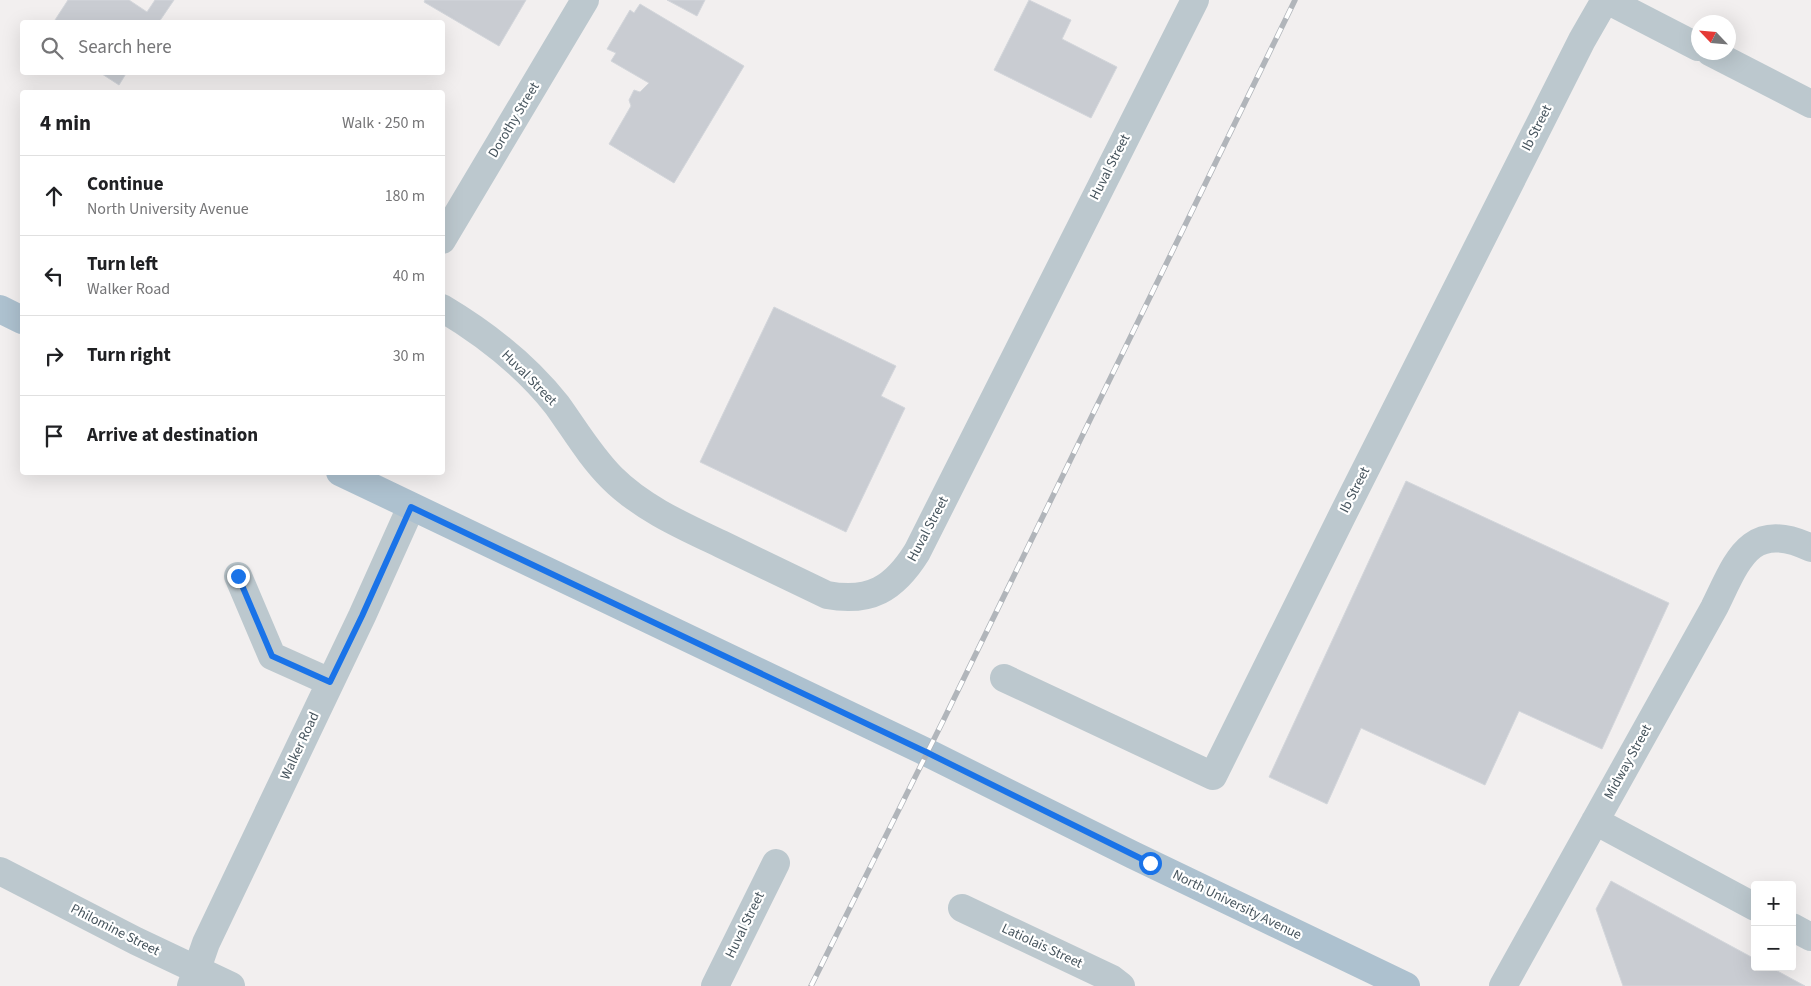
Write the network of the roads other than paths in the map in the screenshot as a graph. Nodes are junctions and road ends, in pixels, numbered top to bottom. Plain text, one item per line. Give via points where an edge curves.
1 (585, 0) edge
2 (1195, 0) edge
3 (1606, 0) edge
4 (1691, 43) edge
5 (1726, 60) edge
6 (1811, 104) edge
7 (445, 235) edge
8 (0, 309) edge
9 (445, 310) edge
10 (20, 319) edge
11 (346, 475) edge
12 (411, 507) junction
13 (1811, 548) edge
14 (238, 576) dead end
15 (1004, 678) dead end
16 (330, 682) junction
17 (1595, 821) junction
18 (776, 863) dead end
19 (0, 871) edge
20 (1751, 905) edge
21 (962, 908) dead end
22 (1796, 929) edge
23 (1811, 937) edge
24 (194, 978) edge
25 (231, 986) edge
26 (715, 986) edge
27 (1121, 986) edge
28 (1406, 986) edge
29 (1503, 986) edge

1 - 7 street, Dorothy Street
2 - 9 street, Huval Street via 917,552 908,567 888,586 866,596 842,598 827,594 672,520 632,496 592,456 536,381 484,335
3 - 4 street
3 - 15 street, Ib Street via 1578,48 1213,776
5 - 6 street
8 - 10 main road
11 - 12 main road, North University Avenue
12 - 16 street, Walker Road
12 - 28 main road, North University Avenue via 926,752
13 - 17 street, Midway Street via 1779,539 1757,542 1749,547 1736,564
14 - 16 street via 272,656
16 - 24 street, Walker Road via 206,942
17 - 20 street
17 - 29 street, Midway Street
18 - 26 street, Huval Street
19 - 24 street, Philomine Street via 136,941
21 - 27 street, Latiolais Street
22 - 23 street
24 - 25 street, Philomine Street

